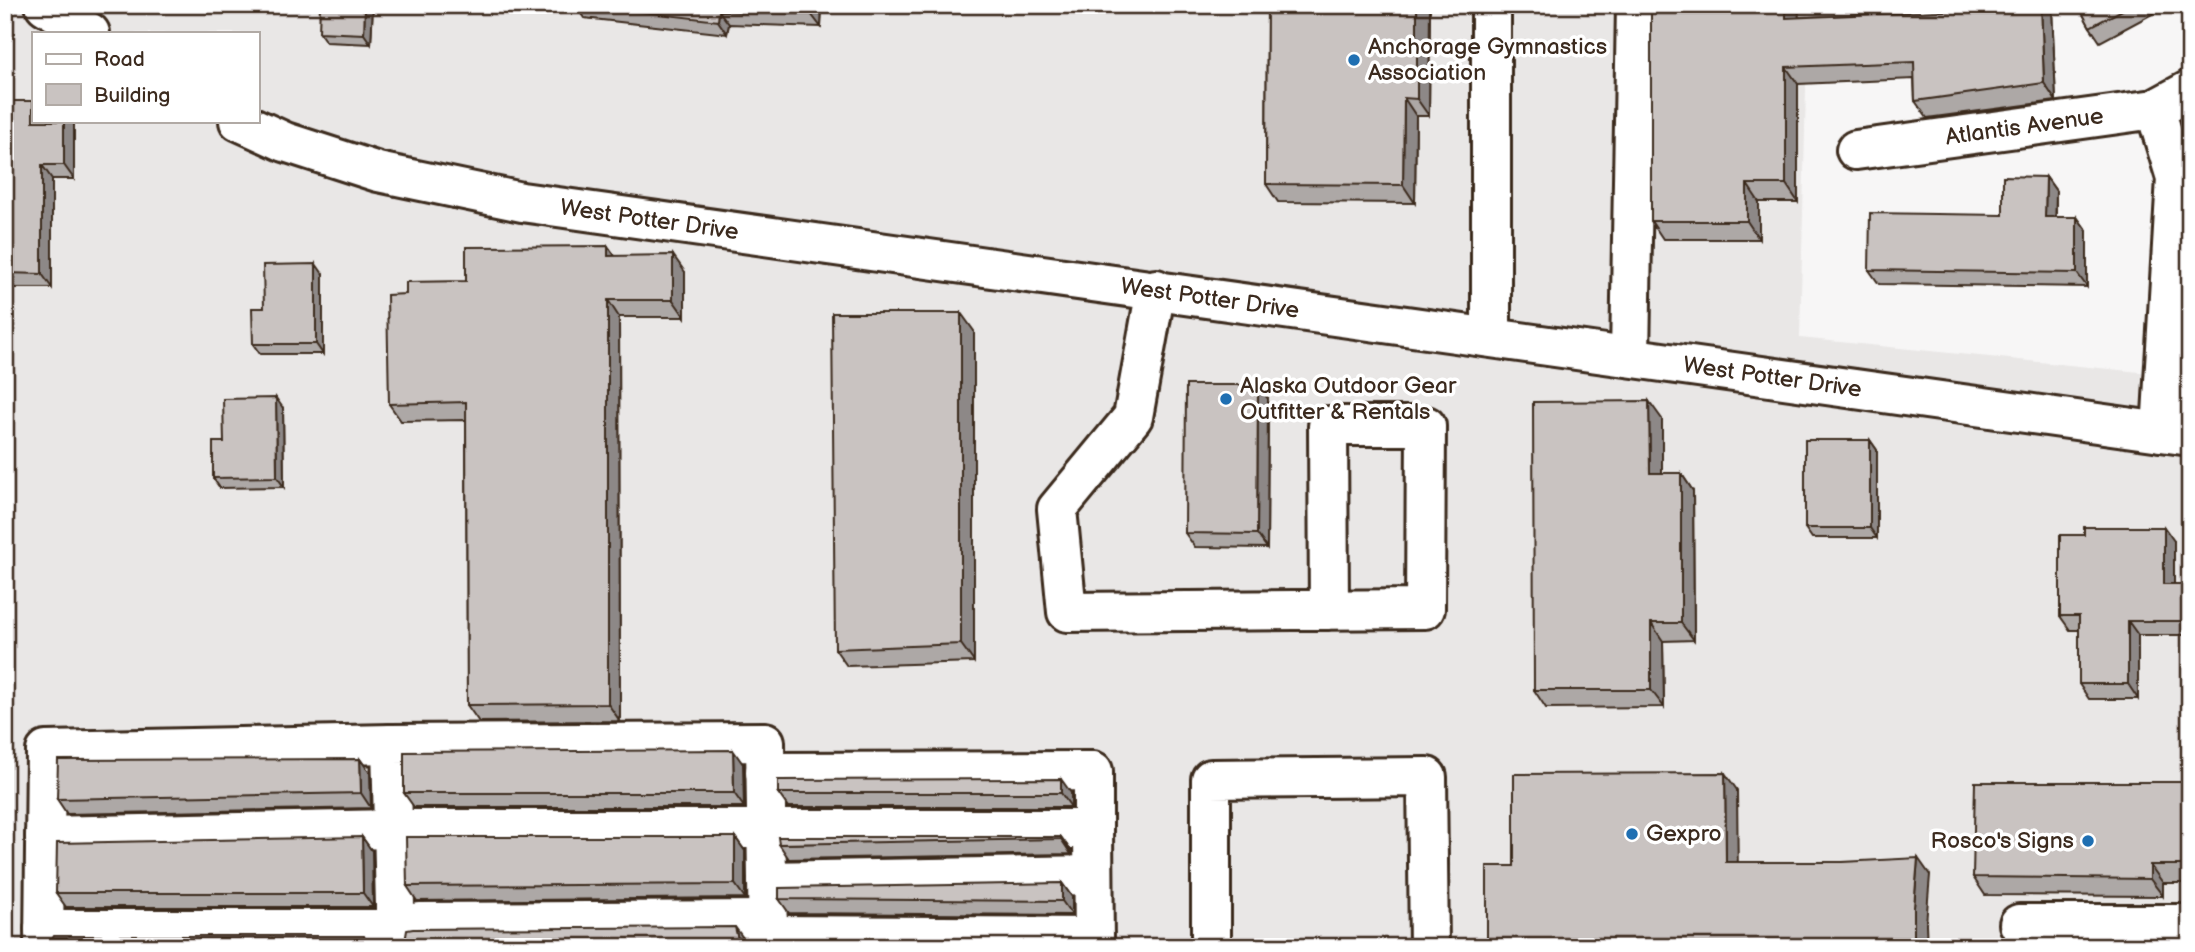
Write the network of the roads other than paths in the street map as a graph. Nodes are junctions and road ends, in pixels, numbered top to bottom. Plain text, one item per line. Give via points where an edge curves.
1 (45, 5) edge
2 (1491, 5) edge
3 (1636, 5) edge
4 (88, 32) edge
5 (2190, 90) edge
6 (2155, 109) junction
7 (241, 122) edge
8 (1856, 149) dead end
9 (1156, 289) junction
10 (1491, 337) junction
11 (1630, 357) junction
12 (2176, 434) edge
13 (1329, 610) junction
14 (391, 744) junction
15 (765, 772) junction
16 (393, 829) junction
17 (766, 829) junction
18 (1093, 829) junction
19 (45, 836) junction
20 (1093, 876) junction
21 (767, 881) junction
22 (2019, 924) dead end
23 (2190, 924) edge
24 (768, 934) edge
25 (44, 938) edge
26 (396, 938) edge
27 (1094, 942) edge
28 (1211, 947) edge
29 (1429, 947) edge

1 - 4 main road
2 - 10 main road
3 - 11 main road
5 - 6 main road, Atlantis Avenue
6 - 8 main road, Atlantis Avenue
6 - 12 main road via 2176,178
7 - 9 main road, West Potter Drive via 285,142 378,172 522,202
9 - 10 main road, West Potter Drive
9 - 13 main road via 1133,417 1057,509 1067,612
10 - 11 main road, West Potter Drive
11 - 12 main road, West Potter Drive
13 - 13 main road via 1425,609 1426,426 1328,426
14 - 15 main road via 765,742
14 - 16 main road
14 - 19 main road via 46,751
15 - 17 main road
15 - 18 main road via 1093,771
16 - 17 main road
16 - 19 main road
16 - 26 main road
17 - 18 main road
17 - 21 main road
18 - 20 main road
19 - 25 main road
20 - 21 main road
20 - 27 main road
21 - 24 main road
22 - 23 main road
24 - 26 main road via 420,922
24 - 27 main road
25 - 26 main road
28 - 29 main road via 1211,779 1427,777

